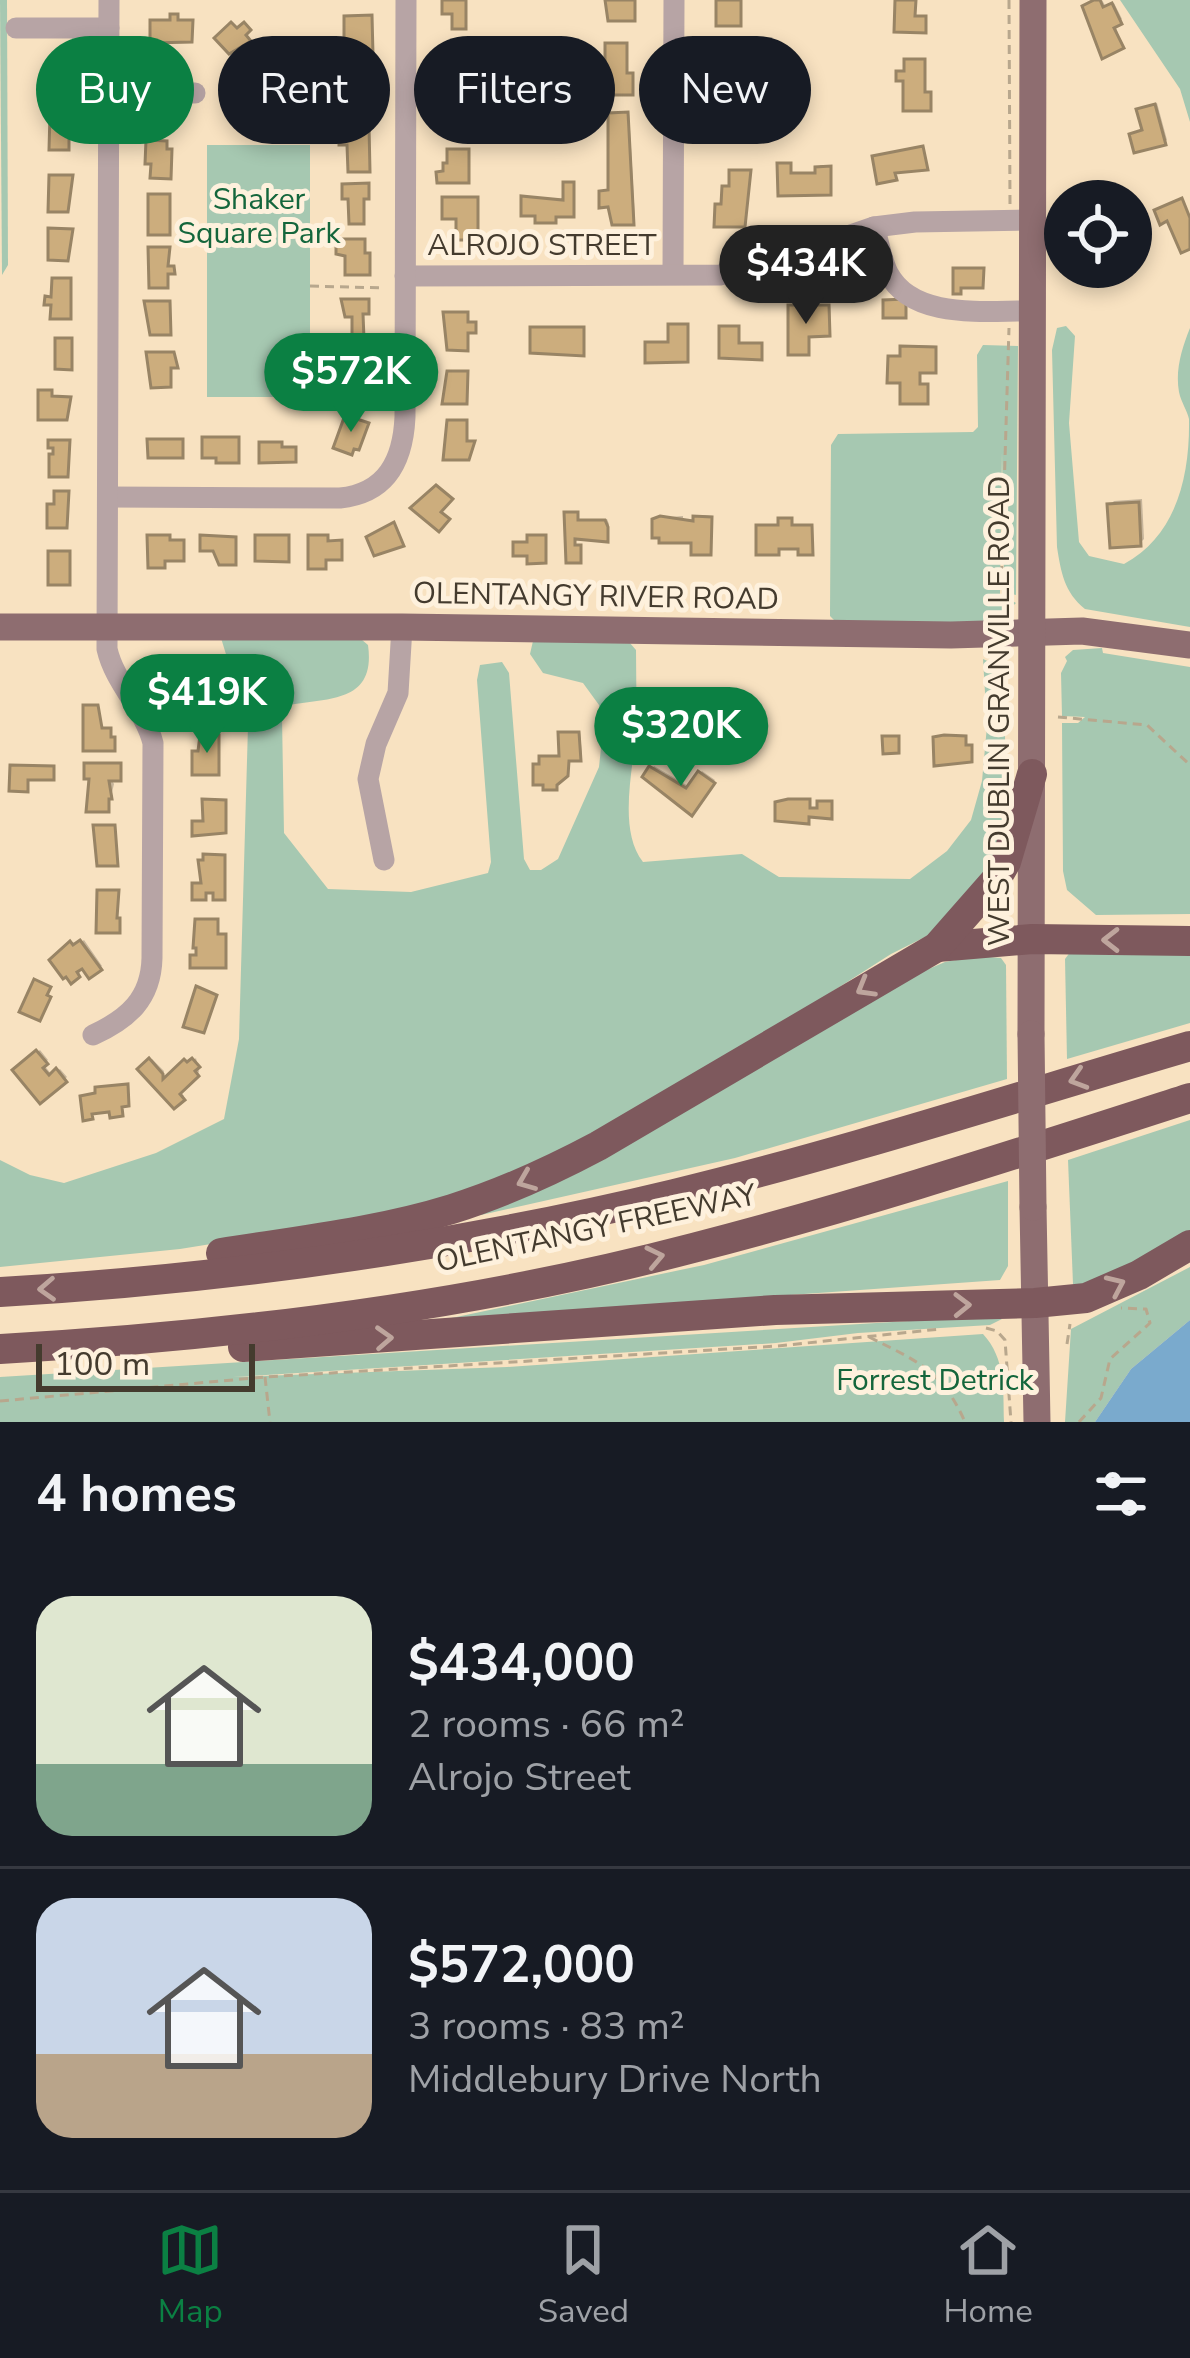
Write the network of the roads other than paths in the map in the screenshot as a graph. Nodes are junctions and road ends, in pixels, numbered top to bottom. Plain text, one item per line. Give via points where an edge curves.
1 (109, 0) edge
2 (406, 0) edge
3 (674, 0) edge
4 (1033, 0) edge
5 (16, 28) dead end
6 (109, 28) junction
7 (109, 36) edge
8 (109, 144) edge
9 (1031, 220) junction
10 (874, 226) junction
11 (673, 274) junction
12 (405, 282) junction
13 (1031, 311) junction
14 (108, 497) junction
15 (0, 627) edge
16 (107, 627) junction
17 (402, 627) junction
18 (1033, 634) junction
19 (1190, 645) edge
20 (1032, 774) junction
21 (384, 860) dead end
22 (1031, 939) junction
23 (1190, 940) edge
24 (937, 946) junction
25 (94, 1035) dead end
26 (1190, 1046) edge
27 (1190, 1097) edge
28 (1190, 1245) edge
29 (94, 1286) junction
30 (0, 1292) edge
31 (1035, 1303) junction
32 (99, 1344) junction
33 (0, 1349) edge
34 (1028, 1421) edge

1 - 6 street
2 - 12 street
3 - 11 street
4 - 9 main road, WEST DUBLIN GRANVILLE ROAD
5 - 6 street
6 - 7 street
8 - 14 street
9 - 10 street, ALROJO STREET
9 - 13 main road, WEST DUBLIN GRANVILLE ROAD
10 - 11 street, ALROJO STREET via 797,258 721,275
10 - 13 street via 892,280 922,302
11 - 12 street, ALROJO STREET
12 - 14 street via 404,436 385,479 340,498
13 - 18 main road, WEST DUBLIN GRANVILLE ROAD
14 - 16 street
15 - 16 main road, OLENTANGY RIVER ROAD
16 - 17 main road, OLENTANGY RIVER ROAD
16 - 25 street via 112,670 153,743 152,969 138,1005
17 - 18 main road, OLENTANGY RIVER ROAD
17 - 21 street via 398,693 368,779
18 - 19 main road, OLENTANGY RIVER ROAD via 1082,631
18 - 20 main road, WEST DUBLIN GRANVILLE ROAD
20 - 22 main road, WEST DUBLIN GRANVILLE ROAD
20 - 24 highway via 995,881
23 -> 22 highway
22 - 24 highway
22 - 31 main road, WEST DUBLIN GRANVILLE ROAD, bridge
24 -> 29 highway via 544,1174 447,1210 196,1257
26 -> 29 highway, OLENTANGY FREEWAY via 675,1194 367,1254
32 -> 27 highway, OLENTANGY FREEWAY via 375,1311 688,1250
31 -> 28 highway via 1086,1298
29 -> 30 highway, OLENTANGY FREEWAY
32 -> 31 highway via 209,1349 776,1310
31 - 34 main road, WEST DUBLIN GRANVILLE ROAD
32 - 33 highway, OLENTANGY FREEWAY

